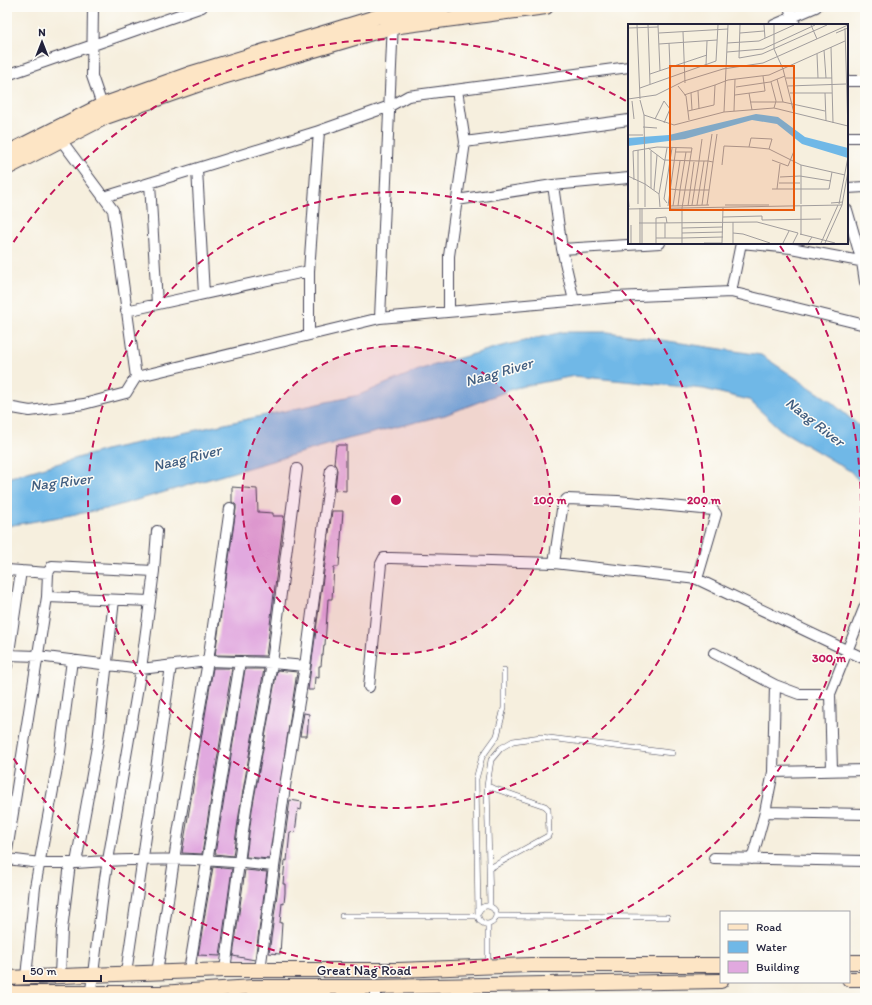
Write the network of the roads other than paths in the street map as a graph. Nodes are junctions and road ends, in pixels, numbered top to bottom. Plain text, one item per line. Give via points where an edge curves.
1 (93, 7) edge
2 (202, 7) edge
3 (444, 7) edge
4 (546, 7) edge
5 (789, 7) edge
6 (816, 7) edge
7 (393, 16) edge
8 (794, 21) edge
9 (779, 24) edge
10 (93, 46) junction
11 (628, 67) edge
12 (7, 75) edge
13 (848, 81) edge
14 (865, 81) edge
15 (457, 90) junction
16 (390, 106) junction
17 (104, 111) junction
18 (628, 120) edge
19 (319, 131) junction
20 (848, 137) edge
21 (865, 137) edge
22 (62, 140) junction
23 (465, 142) junction
24 (7, 153) edge
25 (7, 168) edge
26 (197, 169) junction
27 (628, 178) edge
28 (150, 183) junction
29 (553, 185) junction
30 (848, 188) edge
31 (865, 188) edge
32 (104, 197) junction
33 (457, 200) junction
34 (848, 213) edge
35 (644, 244) edge
36 (741, 244) edge
37 (758, 244) edge
38 (791, 246) edge
39 (562, 249) junction
40 (863, 262) edge
41 (308, 271) junction
42 (865, 282) edge
43 (731, 292) junction
44 (204, 294) junction
45 (574, 301) junction
46 (157, 304) junction
47 (126, 311) junction
48 (449, 312) junction
49 (380, 318) junction
50 (865, 325) edge
51 (309, 335) junction
52 (136, 377) junction
53 (7, 406) edge
54 (297, 469) dead end
55 (331, 469) dead end
56 (230, 508) dead end
57 (156, 531) dead end
58 (554, 563) junction
59 (7, 570) edge
60 (21, 571) junction
61 (154, 571) junction
62 (48, 573) junction
63 (697, 579) junction
64 (47, 597) junction
65 (114, 600) junction
66 (150, 601) junction
67 (865, 606) edge
68 (847, 649) junction
69 (714, 653) dead end
70 (8, 655) edge
71 (38, 656) junction
72 (865, 659) edge
73 (72, 660) junction
74 (208, 661) junction
75 (240, 662) junction
76 (107, 664) junction
77 (272, 664) junction
78 (7, 666) edge
79 (171, 666) junction
80 (305, 666) junction
81 (141, 669) junction
82 (504, 670) dead end
83 (775, 685) junction
84 (369, 687) dead end
85 (830, 694) junction
86 (672, 753) dead end
87 (832, 770) junction
88 (865, 770) edge
89 (773, 772) junction
90 (487, 786) junction
91 (765, 812) junction
92 (865, 814) edge
93 (7, 851) edge
94 (714, 858) dead end
95 (7, 859) edge
96 (142, 859) junction
97 (752, 859) junction
98 (174, 860) junction
99 (108, 861) junction
100 (208, 861) junction
101 (865, 861) edge
102 (239, 862) junction
103 (40, 863) junction
104 (73, 863) junction
105 (273, 866) junction
106 (490, 868) junction
107 (490, 906) junction
108 (342, 916) dead end
109 (478, 916) junction
110 (496, 916) junction
111 (667, 917) dead end
112 (488, 924) junction
113 (850, 962) edge
114 (865, 962) edge
115 (720, 965) edge
116 (488, 966) junction
117 (225, 970) junction
118 (260, 970) junction
119 (376, 971) junction
120 (189, 972) junction
121 (93, 973) junction
122 (126, 973) junction
123 (157, 973) junction
124 (60, 975) junction
125 (26, 977) junction
126 (7, 978) edge
127 (865, 978) edge
128 (850, 979) edge
129 (720, 981) edge
130 (7, 993) edge
131 (376, 993) edge
132 (90, 995) edge

1 - 10 street
2 - 10 street
3 - 7 main road
4 - 7 main road
5 - 8 street
6 - 8 street
7 - 16 street
7 - 17 main road via 189,74
8 - 9 street
10 - 12 street
10 - 17 street via 92,76
11 - 15 street
13 - 14 street
15 - 16 street via 408,96
15 - 23 street
16 - 19 street
16 - 49 street
17 - 22 main road
17 - 24 main road
18 - 23 street
19 - 26 street
19 - 41 street
20 - 21 street
22 - 25 main road
22 - 32 street
23 - 33 street
26 - 28 street
26 - 44 street
27 - 29 street
28 - 32 street
28 - 46 street
29 - 33 street
29 - 39 street
30 - 31 street
32 - 47 street via 113,210
33 - 48 street via 449,256
34 - 40 street
35 - 39 street
36 - 43 street
37 - 38 street
38 - 40 street
39 - 45 street
40 - 42 street
41 - 44 street
41 - 51 street
43 - 45 street
43 - 50 street
44 - 46 street
45 - 48 street
46 - 47 street
47 - 52 street
48 - 49 street
49 - 51 street
51 - 52 street
52 - 53 street via 126,393 84,404 30,411
54 - 77 street
55 - 80 street
56 - 74 street
57 - 61 street
58 - 63 street
58 - 63 street via 563,503 567,498 713,510 716,514
58 - 84 street via 384,558 381,564
59 - 60 street
60 - 62 street
60 - 70 street
61 - 62 street via 52,566
61 - 66 street
62 - 64 street
63 - 68 street
64 - 65 street
64 - 71 street
65 - 66 street
65 - 76 street
66 - 81 street
67 - 68 street
68 - 72 street
68 - 85 street
69 - 83 street
70 - 71 street
70 - 78 street
71 - 73 street
71 - 93 street
73 - 76 street
73 - 103 street via 60,752
74 - 75 street
74 - 79 street
74 - 98 street
75 - 77 street
75 - 100 street
76 - 81 street
76 - 104 street via 98,741
77 - 80 street
77 - 102 street
79 - 81 street
79 - 96 street
80 - 105 street
81 - 99 street
82 - 109 lane via 504,708 496,736 482,757 476,779
83 - 85 street via 799,694
83 - 89 street
85 - 87 street
86 - 90 lane via 541,737 512,741 501,748 491,760
87 - 88 street
87 - 89 street
89 - 91 street
90 - 106 lane
90 - 106 lane via 545,806 548,809 549,833 548,836
91 - 92 street
91 - 97 street
94 - 97 street
95 - 103 street
96 - 98 street
96 - 99 street
96 - 122 street
97 - 101 street
98 - 100 street
98 - 123 street
99 - 104 street
99 - 121 street
100 - 102 street
100 - 120 street
102 - 105 street
102 - 117 street
103 - 104 street
103 - 125 street via 31,919
104 - 124 street via 64,916
105 - 118 street
106 - 107 lane
107 - 109 lane via 481,908
107 - 110 lane via 495,910
108 - 109 lane
109 - 112 lane via 482,923
110 - 111 lane
110 - 112 lane via 493,922
112 - 116 lane
113 - 114 main road
115 - 116 main road, Great Nag Road
116 - 119 main road, Great Nag Road
117 - 118 main road, Great Nag Road
117 - 120 main road, Great Nag Road
118 - 119 main road, Great Nag Road
119 - 131 main road
120 - 123 main road, Great Nag Road
121 - 122 main road, Great Nag Road
121 - 124 main road, Great Nag Road
121 - 132 street
122 - 123 main road, Great Nag Road
124 - 125 main road, Great Nag Road
125 - 126 main road, Great Nag Road
127 - 128 main road
129 - 131 main road, Great Nag Road
130 - 132 main road, Great Nag Road
131 - 132 main road, Great Nag Road via 253,987

